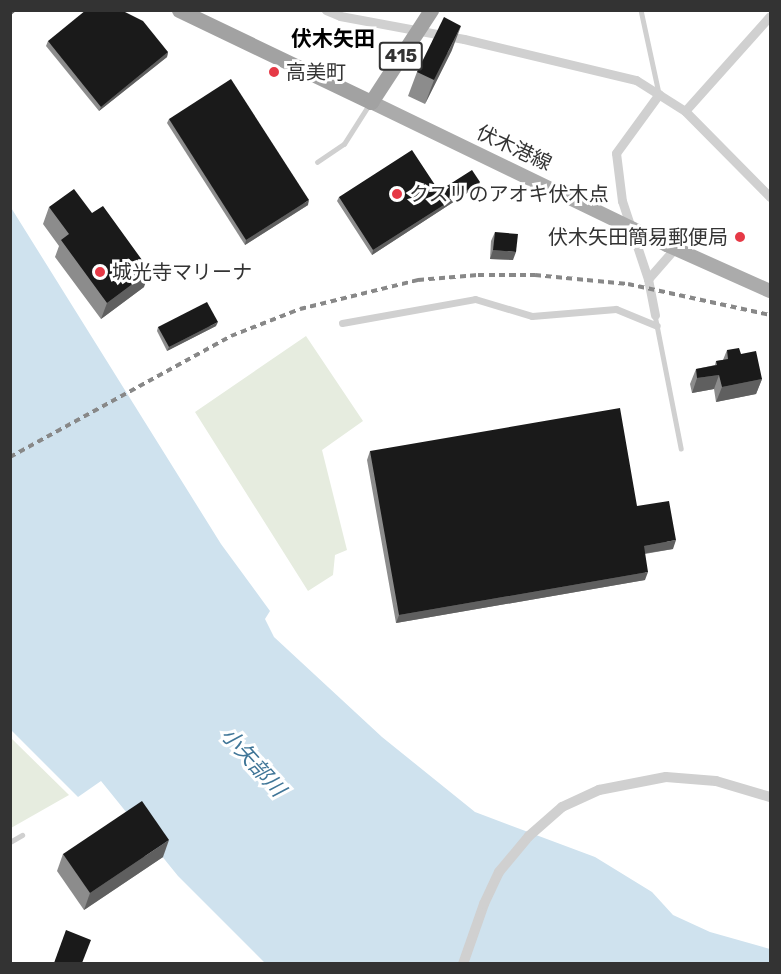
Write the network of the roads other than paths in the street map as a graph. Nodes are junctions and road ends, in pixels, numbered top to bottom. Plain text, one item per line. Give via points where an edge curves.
1 (179, 10) edge
2 (326, 10) edge
3 (431, 10) edge
4 (641, 10) edge
5 (771, 16) edge
6 (417, 32) junction
7 (659, 94) junction
8 (371, 102) junction
9 (685, 111) junction
10 (316, 162) dead end
11 (771, 197) edge
12 (628, 224) junction
13 (675, 248) junction
14 (648, 279) junction
15 (771, 291) edge
16 (655, 315) joint
17 (342, 323) dead end
18 (657, 326) junction
19 (681, 448) dead end
20 (771, 797) edge
21 (22, 835) dead end
22 (10, 842) edge
23 (463, 963) edge

1 - 8 highway
2 - 6 street
3 - 6 highway, 415
4 - 7 lane
5 - 9 street
6 - 7 street via 464,39 636,80
6 - 8 highway, 415
7 - 9 street
7 - 12 street via 616,153
8 - 10 lane via 344,144
8 - 12 main road, 伏木港線
9 - 11 street
12 - 13 main road, 伏木港線
12 - 14 street
13 - 14 street
13 - 15 main road, 伏木港線
14 - 16 street
16 - 18 lane
17 - 18 street via 475,299 532,316 616,309
18 - 19 lane
20 - 23 street via 716,781 666,777 599,790 562,807 529,836 499,872
21 - 22 lane

